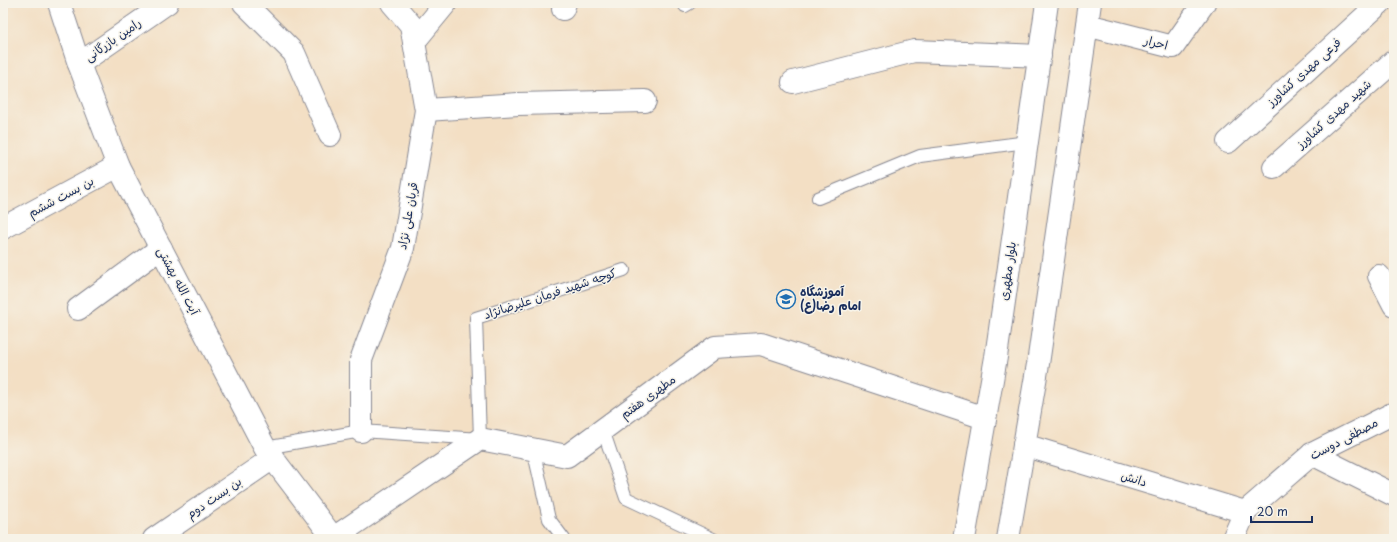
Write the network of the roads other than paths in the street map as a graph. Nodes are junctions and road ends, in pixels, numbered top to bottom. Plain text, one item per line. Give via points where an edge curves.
1 (59, 3) edge
2 (166, 3) edge
3 (244, 3) edge
4 (392, 3) edge
5 (446, 3) edge
6 (1047, 3) edge
7 (1090, 3) edge
8 (1204, 3) edge
9 (1380, 3) edge
10 (1087, 25) junction
11 (414, 42) junction
12 (1040, 56) junction
13 (1394, 61) edge
14 (79, 64) junction
15 (793, 82) dead end
16 (645, 101) dead end
17 (426, 110) junction
18 (330, 135) dead end
19 (1027, 142) junction
20 (1228, 142) dead end
21 (118, 166) junction
22 (1274, 167) dead end
23 (818, 198) dead end
24 (3, 228) edge
25 (161, 248) junction
26 (624, 270) dead end
27 (1379, 276) dead end
28 (1394, 305) edge
29 (78, 309) dead end
30 (1394, 413) edge
31 (985, 418) junction
32 (603, 430) junction
33 (361, 431) junction
34 (480, 439) junction
35 (1024, 445) junction
36 (532, 449) junction
37 (269, 453) junction
38 (1312, 454) junction
39 (1394, 495) edge
40 (1244, 512) junction
41 (333, 538) edge
42 (154, 539) edge
43 (564, 539) edge
44 (713, 539) edge
45 (964, 539) edge
46 (1008, 539) edge
47 (1233, 539) edge

1 - 14 street, آیت الله بهشتی
2 - 14 street, رامین بازرگانی
3 - 18 street via 294,53
4 - 11 street, قربان علی نژاد via 411,25
5 - 11 street
6 - 12 street, بلوار مطهری
7 - 10 street
8 - 10 street, احرار via 1173,47
9 - 20 street, فرعی مهدی کشاورز
10 - 35 street
11 - 17 street, قربان علی نژاد
12 - 15 street via 914,51
12 - 19 street, بلوار مطهری
13 - 22 street, شهید مهدی کشاورز
14 - 21 street, آیت الله بهشتی
16 - 17 street via 518,104
17 - 33 street, قربان علی نژاد via 403,248 361,360
19 - 23 lane via 920,156
19 - 31 street, بلوار مطهری
21 - 24 street, بن بست ششم
21 - 25 street, آیت الله بهشتی
25 - 29 street
25 - 37 street, آیت الله بهشتی
26 - 34 lane, کوچه شهید فرمان علیرضانژاد via 476,318
27 - 28 street
30 - 38 street, مصطفی دوست
31 - 32 street, مطهری هفتم via 761,344 715,347
31 - 45 street, بلوار مطهری
32 - 36 street, مطهری هفتم via 567,456
32 - 44 lane via 626,498
33 - 34 lane
33 - 37 lane
34 - 36 street, مطهری هفتم
34 - 41 street
35 - 40 street, دانش
35 - 46 street
36 - 43 lane via 549,520
37 - 41 street, آیت الله بهشتی
37 - 42 street, بن بست دوم
38 - 39 street
38 - 40 street, مصطفی دوست
40 - 47 street, مصطفی دوست

